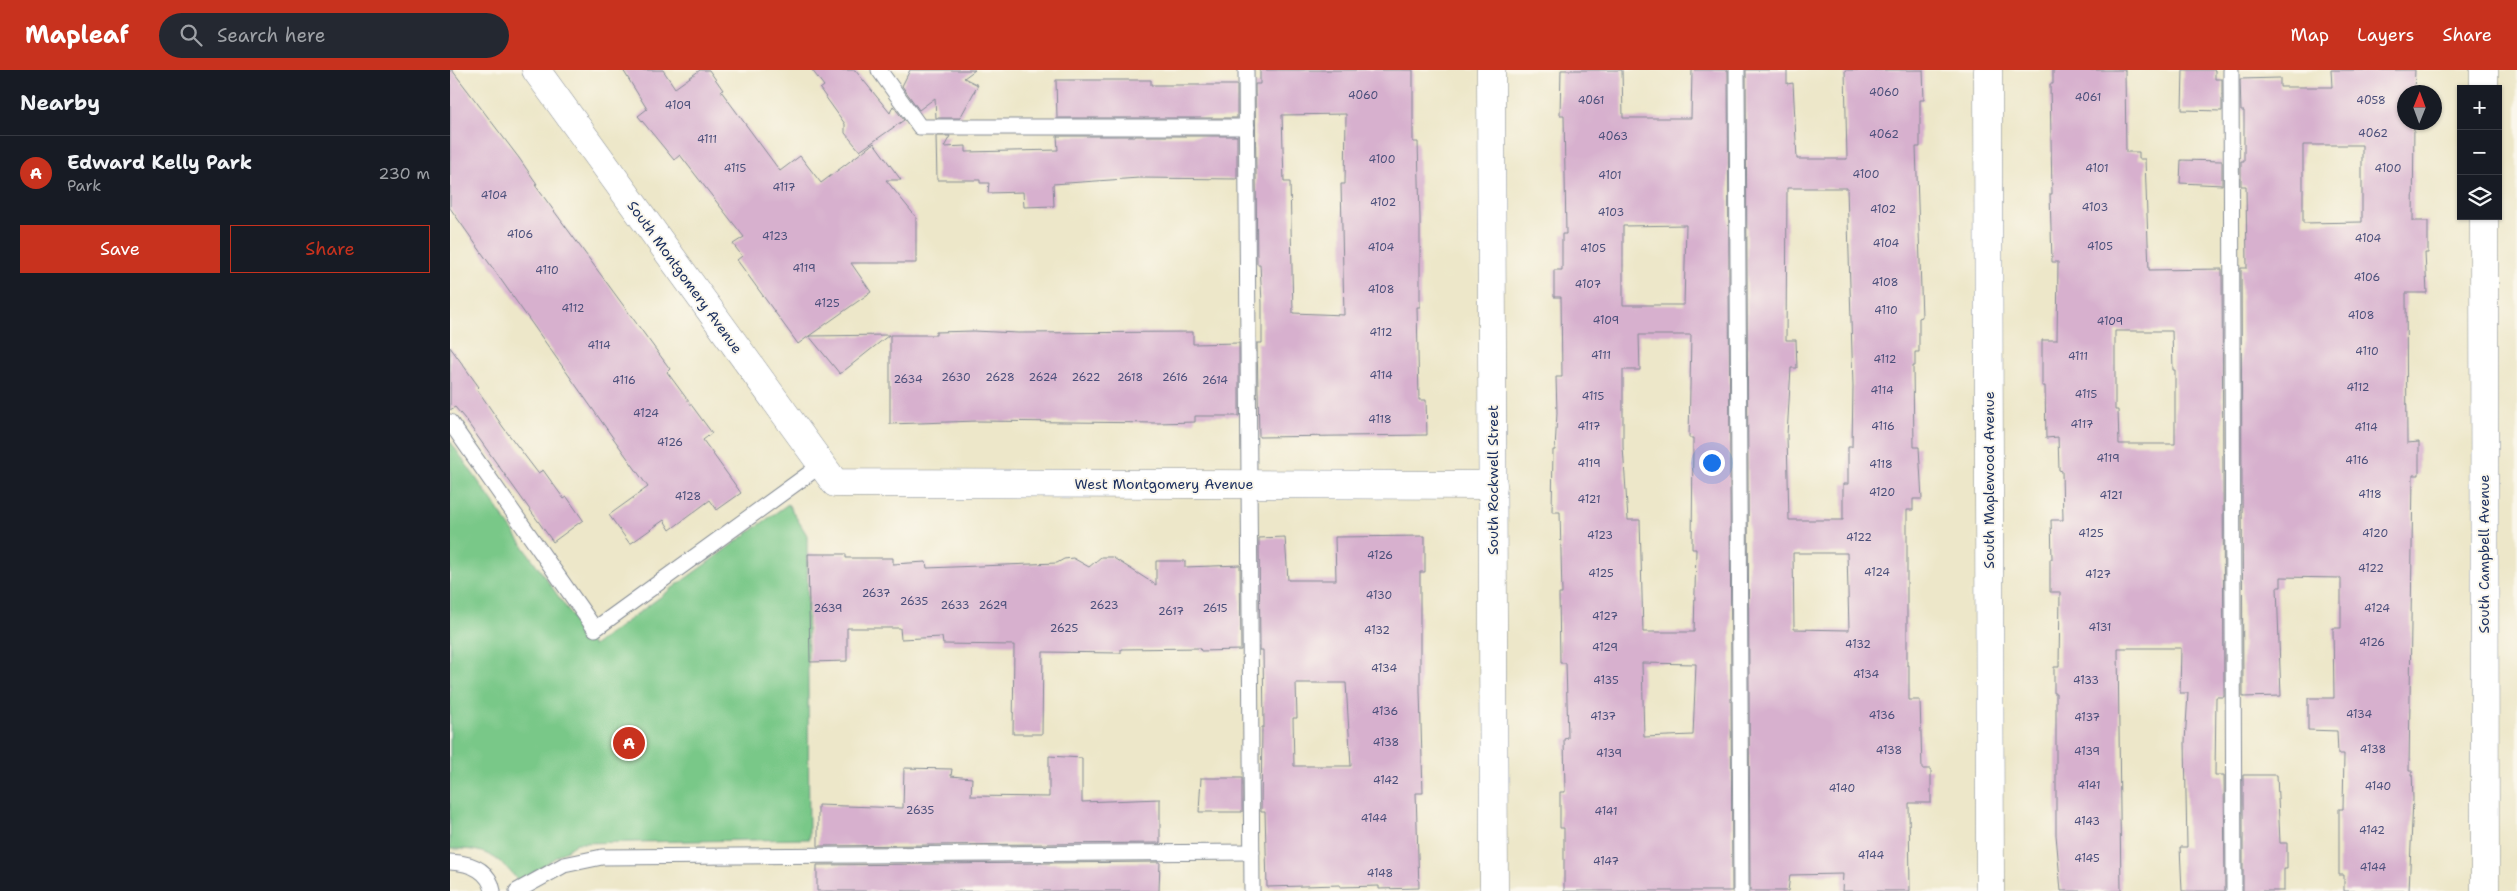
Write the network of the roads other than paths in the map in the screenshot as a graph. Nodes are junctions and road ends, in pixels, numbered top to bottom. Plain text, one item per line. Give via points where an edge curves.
1 (536, 70) edge
2 (879, 70) edge
3 (1246, 70) edge
4 (1491, 70) edge
5 (1737, 70) edge
6 (1988, 70) edge
7 (2232, 70) edge
8 (2484, 70) edge
9 (2484, 85) edge
10 (1247, 127) junction
11 (2484, 220) edge
12 (450, 422) edge
13 (828, 474) junction
14 (1249, 485) junction
15 (1493, 485) junction
16 (1252, 852) junction
17 (450, 862) edge
18 (493, 891) edge
19 (516, 891) edge
20 (1252, 891) edge
21 (1494, 891) edge
22 (1740, 891) edge
23 (1990, 891) edge
24 (2234, 891) edge
25 (2485, 891) edge

1 - 13 street, South Montgomery Avenue
2 - 10 lane via 920,126
3 - 10 lane
4 - 15 street, South Rockwell Street
5 - 22 lane
6 - 23 street, South Maplewood Avenue
7 - 24 lane
8 - 9 street
10 - 14 lane
11 - 25 street, South Campbell Avenue
12 - 13 lane via 595,628
13 - 14 street, West Montgomery Avenue
14 - 15 street, West Montgomery Avenue
14 - 16 lane
15 - 21 street, South Rockwell Street
16 - 19 lane via 602,857 564,866
16 - 20 lane
17 - 18 lane via 476,867 484,873

